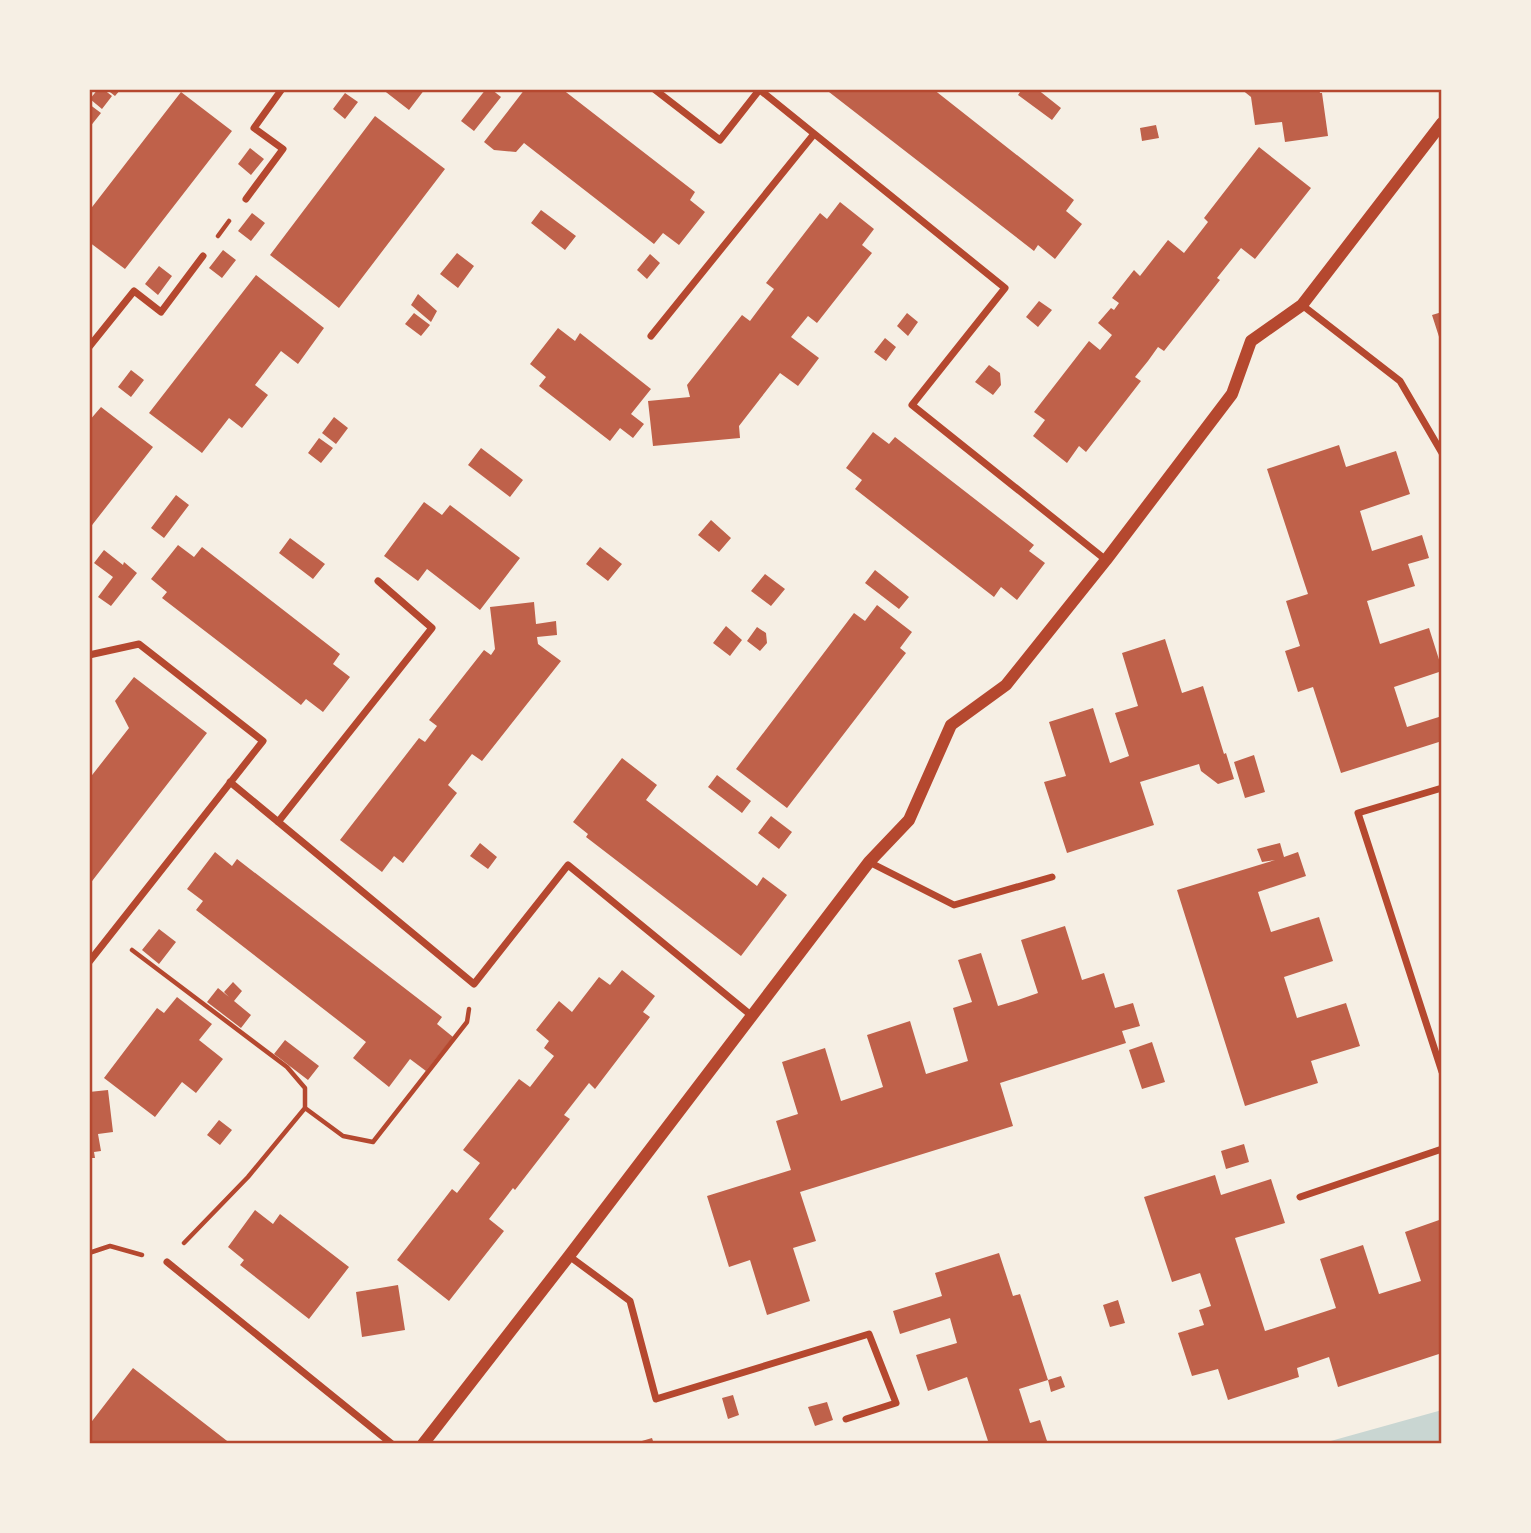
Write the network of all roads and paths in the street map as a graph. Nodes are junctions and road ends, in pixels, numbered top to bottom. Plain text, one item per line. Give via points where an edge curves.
1 (282, 89) edge
2 (654, 89) edge
3 (760, 89) edge
4 (1442, 123) edge
5 (814, 134) junction
6 (246, 199) joint
7 (203, 256) joint
8 (1302, 305) junction
9 (651, 337) dead end
10 (89, 347) edge
11 (1442, 453) edge
12 (1106, 560) junction
13 (378, 581) dead end
14 (89, 655) edge
15 (230, 782) junction
16 (1442, 788) edge
17 (278, 822) junction
18 (869, 862) junction
19 (1052, 877) dead end
20 (111, 934) junction
21 (89, 962) edge
22 (474, 984) junction
23 (752, 1016) junction
24 (1442, 1072) edge
25 (305, 1108) junction
26 (1442, 1149) edge
27 (1300, 1197) dead end
28 (89, 1253) edge
29 (569, 1256) junction
30 (167, 1262) junction
31 (846, 1419) dead end
32 (392, 1444) edge
33 (424, 1444) edge

1 - 6 street via 254,128 283,149
2 - 3 street via 720,140
3 - 5 street
4 - 8 street
5 - 9 street
5 - 12 street via 1005,288 912,405
6 - 7 path
7 - 10 street via 161,312 134,290
8 - 11 street via 1400,381
8 - 12 street via 1251,341 1232,394
12 - 18 street via 1006,685 951,725 909,820
13 - 17 street via 432,628
14 - 15 street via 139,644 263,741
15 - 17 street
15 - 20 street
16 - 24 street via 1358,813
17 - 22 street
18 - 19 street via 954,905
18 - 23 street
20 - 21 street
20 - 25 path via 287,1067 305,1088
22 - 23 street via 568,865
22 - 25 path via 467,1022 373,1142 343,1136
23 - 29 street
25 - 30 path via 248,1177
26 - 27 street
28 - 30 path via 110,1246
29 - 31 street via 629,1301 656,1399 869,1334 896,1403
29 - 33 street
30 - 32 street

